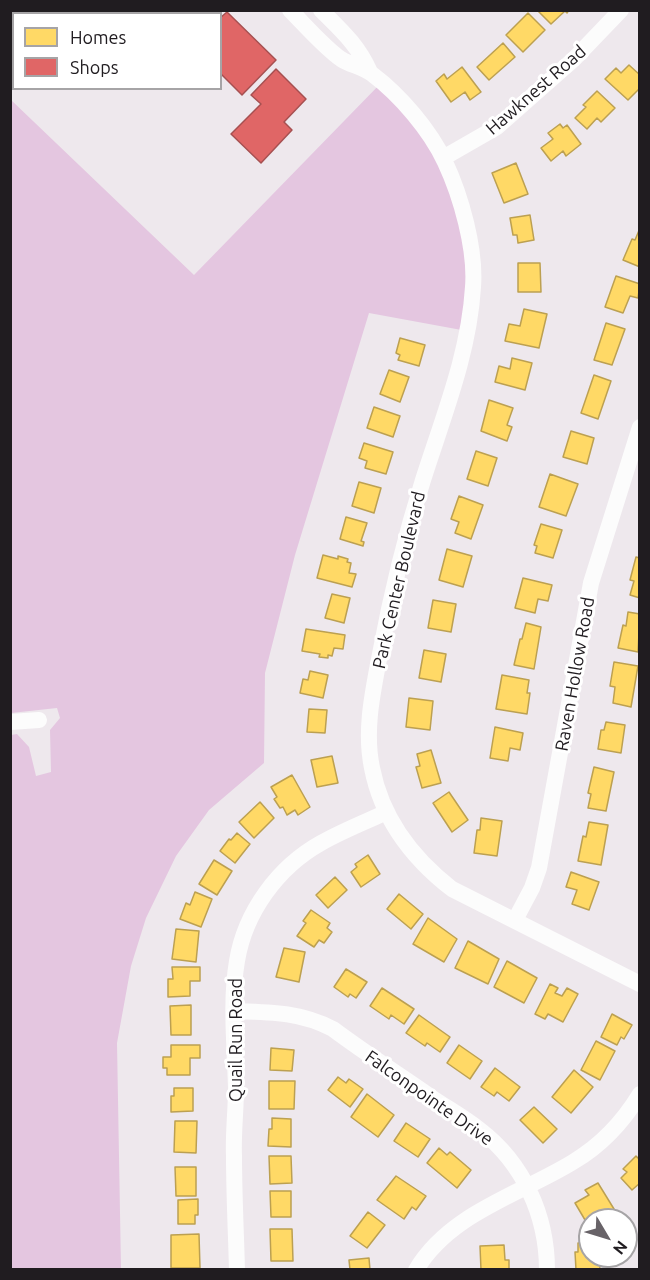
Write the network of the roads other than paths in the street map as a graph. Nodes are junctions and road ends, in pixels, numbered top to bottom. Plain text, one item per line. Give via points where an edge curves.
1 (290, 10) edge
2 (321, 10) edge
3 (621, 10) edge
4 (370, 72) junction
5 (443, 158) junction
6 (639, 427) edge
7 (39, 720) dead end
8 (10, 723) edge
9 (387, 812) junction
10 (515, 920) junction
11 (639, 984) edge
12 (234, 1011) junction
13 (639, 1094) edge
14 (528, 1187) junction
15 (237, 1269) edge
16 (416, 1269) edge
17 (547, 1269) edge

1 - 4 street, Park Center Boulevard via 341,58
2 - 4 street, Park Center Boulevard via 350,39
3 - 5 street, Hawknest Road via 513,114
4 - 5 street, Park Center Boulevard via 406,106
5 - 9 street, Park Center Boulevard via 467,230 473,287 463,355 401,556 374,684 369,715 371,766
6 - 10 street, Raven Hollow Road via 591,583 539,868
7 - 8 street
9 - 10 street, Park Center Boulevard via 404,843 425,867 452,889
9 - 12 street, Quail Run Road via 320,843 294,861 271,885 252,915 241,944
10 - 11 street, Park Center Boulevard
12 - 14 street, Falconpointe Drive via 296,1015 333,1029 481,1130 512,1162
12 - 15 street, Quail Run Road
13 - 14 street via 631,1109 597,1144
14 - 16 street via 444,1235
14 - 17 street, Falconpointe Drive via 543,1233

